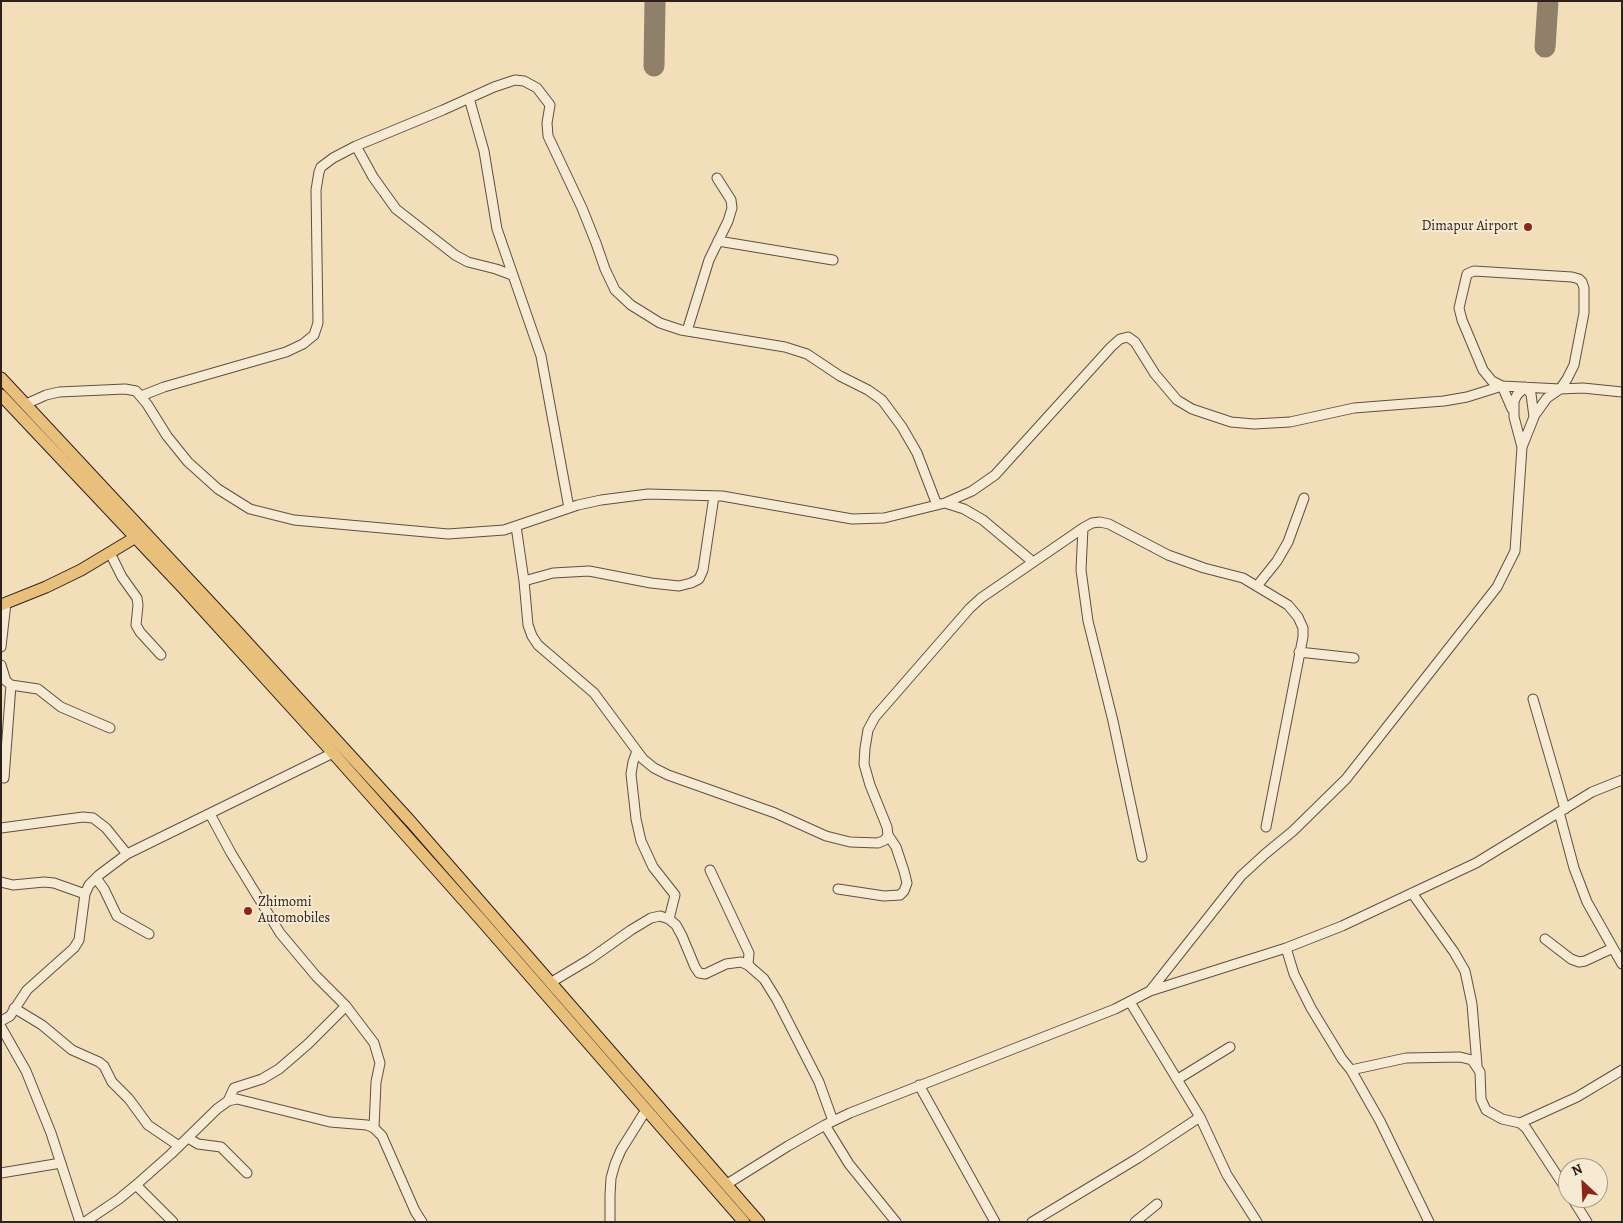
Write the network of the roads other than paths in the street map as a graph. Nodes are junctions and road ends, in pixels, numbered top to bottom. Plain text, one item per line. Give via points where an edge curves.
1 (469, 98) junction
2 (356, 146) junction
3 (717, 178) dead end
4 (718, 241) junction
5 (833, 260) dead end
6 (512, 275) junction
7 (687, 331) junction
8 (1, 378) edge
9 (1502, 386) junction
10 (1525, 387) junction
11 (1560, 390) junction
12 (1622, 392) edge
13 (141, 396) junction
14 (4, 401) edge
15 (26, 404) junction
16 (1514, 417) junction
17 (1534, 417) junction
18 (1522, 447) junction
19 (714, 496) junction
20 (1304, 498) dead end
21 (941, 504) junction
22 (569, 508) junction
23 (516, 526) junction
24 (1083, 528) junction
25 (140, 535) junction
26 (110, 554) junction
27 (1033, 562) junction
28 (524, 581) junction
29 (1256, 586) junction
30 (4, 604) edge
31 (1, 647) edge
32 (1299, 652) junction
33 (161, 655) dead end
34 (1354, 658) dead end
35 (1, 666) edge
36 (11, 685) junction
37 (1533, 699) dead end
38 (110, 728) dead end
39 (637, 751) junction
40 (333, 753) junction
41 (4, 778) dead end
42 (1622, 780) edge
43 (1562, 811) junction
44 (210, 814) junction
45 (1266, 827) dead end
46 (1, 828) edge
47 (888, 835) junction
48 (127, 854) junction
49 (1142, 857) dead end
50 (710, 870) dead end
51 (96, 878) junction
52 (1, 882) edge
53 (838, 889) dead end
54 (1412, 893) junction
55 (85, 894) junction
56 (669, 919) junction
57 (149, 934) dead end
58 (1544, 939) dead end
59 (1286, 948) junction
60 (1613, 948) junction
61 (1622, 964) edge
62 (748, 965) junction
63 (550, 984) junction
64 (1150, 991) junction
65 (1130, 1002) junction
66 (346, 1006) junction
67 (14, 1008) junction
68 (1, 1021) edge
69 (1, 1027) edge
70 (1230, 1047) dead end
71 (1477, 1065) junction
72 (1351, 1070) junction
73 (1622, 1070) edge
74 (1178, 1079) junction
75 (919, 1085) junction
76 (228, 1102) junction
77 (646, 1110) junction
78 (1200, 1117) junction
79 (829, 1123) junction
80 (1520, 1123) junction
81 (374, 1128) junction
82 (188, 1138) junction
83 (179, 1146) junction
84 (61, 1163) junction
85 (247, 1173) dead end
86 (1, 1174) edge
87 (1558, 1176) edge
88 (727, 1184) junction
89 (136, 1185) junction
90 (1157, 1204) dead end
91 (1579, 1208) edge
92 (80, 1222) edge
93 (85, 1222) edge
94 (173, 1222) edge
95 (422, 1222) edge
96 (610, 1222) edge
97 (744, 1222) edge
98 (759, 1222) edge
99 (896, 1222) edge
100 (996, 1222) edge
101 (1032, 1222) edge
102 (1135, 1222) edge
103 (1257, 1222) edge
104 (1429, 1222) edge
105 (1588, 1222) edge

1 - 2 street
1 - 6 street via 484,151 497,229
1 - 7 street via 515,80 537,88 550,106 548,136 615,290 631,305 660,323
2 - 6 street via 386,197 402,214 455,255
2 - 13 street via 324,164 319,172 316,190 318,323 314,335 286,352
3 - 4 street via 731,200 732,208
4 - 5 street
4 - 7 street via 708,260
6 - 22 street via 541,356
7 - 21 street via 785,347 807,354 868,390 882,400 902,427
8 - 15 main road
9 - 10 street
9 - 11 street via 1483,370 1461,314 1460,298 1467,274 1474,272 1572,277 1582,282 1584,313 1580,337 1574,365
9 - 16 street
9 - 21 street via 1444,402 1354,408 1283,422 1231,422 1176,400 1135,342 1128,337 1111,347 995,475 972,491
10 - 11 street
10 - 16 street via 1516,395
10 - 17 street via 1532,394
11 - 12 street via 1583,388
11 - 17 street via 1547,398
13 - 15 street via 126,389 59,392
13 - 23 street via 166,436 188,462 218,489 250,509 294,520 448,534 504,530
14 - 25 main road
15 - 25 main road
16 - 18 street
17 - 18 street
18 - 64 street via 1515,551 1497,587 1346,779 1241,876
19 - 21 street via 852,519 884,518
19 - 22 street via 648,494
19 - 28 street via 703,570 699,579 692,583 679,586 651,583 589,571 553,573
20 - 29 street via 1278,561
21 - 27 street via 964,509 983,520
22 - 23 street
23 - 28 street
24 - 27 street
24 - 29 street via 1092,523 1109,524 1168,555 1243,578
24 - 49 street via 1081,570 1088,621
25 - 26 main road
25 - 40 main road via 184,589
25 - 63 main road via 411,822
26 - 30 main road via 82,570
26 - 33 street via 137,598 136,625
27 - 47 street via 970,608 889,700 868,730 864,764
28 - 39 street via 532,636 594,694
29 - 32 street via 1288,605 1298,617 1304,628
30 - 31 street
32 - 34 street
32 - 45 street
35 - 36 street via 6,681
36 - 38 street via 38,689 61,707
36 - 41 street
37 - 43 street
39 - 47 street via 654,768 775,813 826,836 850,842 878,843
39 - 56 street via 632,762 636,819 653,867 675,895
40 - 44 street
40 - 77 main road
42 - 43 street via 1592,792
43 - 54 street via 1476,863
43 - 60 street via 1580,886
44 - 48 street
44 - 66 street via 280,933
46 - 48 street via 83,816 93,818 106,828
47 - 53 street via 904,871 907,883 904,891 900,895 884,896
48 - 51 street
50 - 62 street via 748,953
51 - 55 street
51 - 57 street via 117,916
52 - 55 street via 13,885 44,882
54 - 59 street
54 - 71 street via 1465,971 1472,1004
55 - 67 street via 79,940 27,990
56 - 62 street via 679,930 699,973 705,974 732,962
56 - 63 street via 651,918
58 - 60 street via 1579,962
59 - 64 street
59 - 72 street via 1294,974 1311,1008
60 - 61 street
62 - 79 street via 764,979 777,1000 819,1082
63 - 88 main road
64 - 65 street
65 - 74 street
65 - 75 street
66 - 76 street via 279,1070 234,1088
66 - 81 street via 370,1036 380,1063
67 - 68 street via 10,1016
67 - 83 street via 42,1024 72,1050 104,1066 112,1082 148,1125
69 - 84 street via 26,1071
70 - 74 street
71 - 72 street via 1466,1058 1437,1056 1406,1058
71 - 80 street via 1481,1099 1486,1110 1502,1120
72 - 104 street via 1380,1121
73 - 80 street
74 - 78 street
75 - 79 street
75 - 100 street
76 - 81 street via 238,1099 330,1122
76 - 82 street
77 - 96 street via 615,1164 611,1178
77 - 97 main road
78 - 101 street
78 - 103 street via 1227,1175
79 - 88 street
79 - 99 street via 849,1164
80 - 87 street via 1531,1134
81 - 95 street via 382,1136
82 - 83 street
82 - 85 street via 198,1144 222,1147
83 - 89 street
84 - 86 street
84 - 92 street
88 - 98 main road
89 - 93 street
89 - 94 street
90 - 102 street
91 - 105 street

